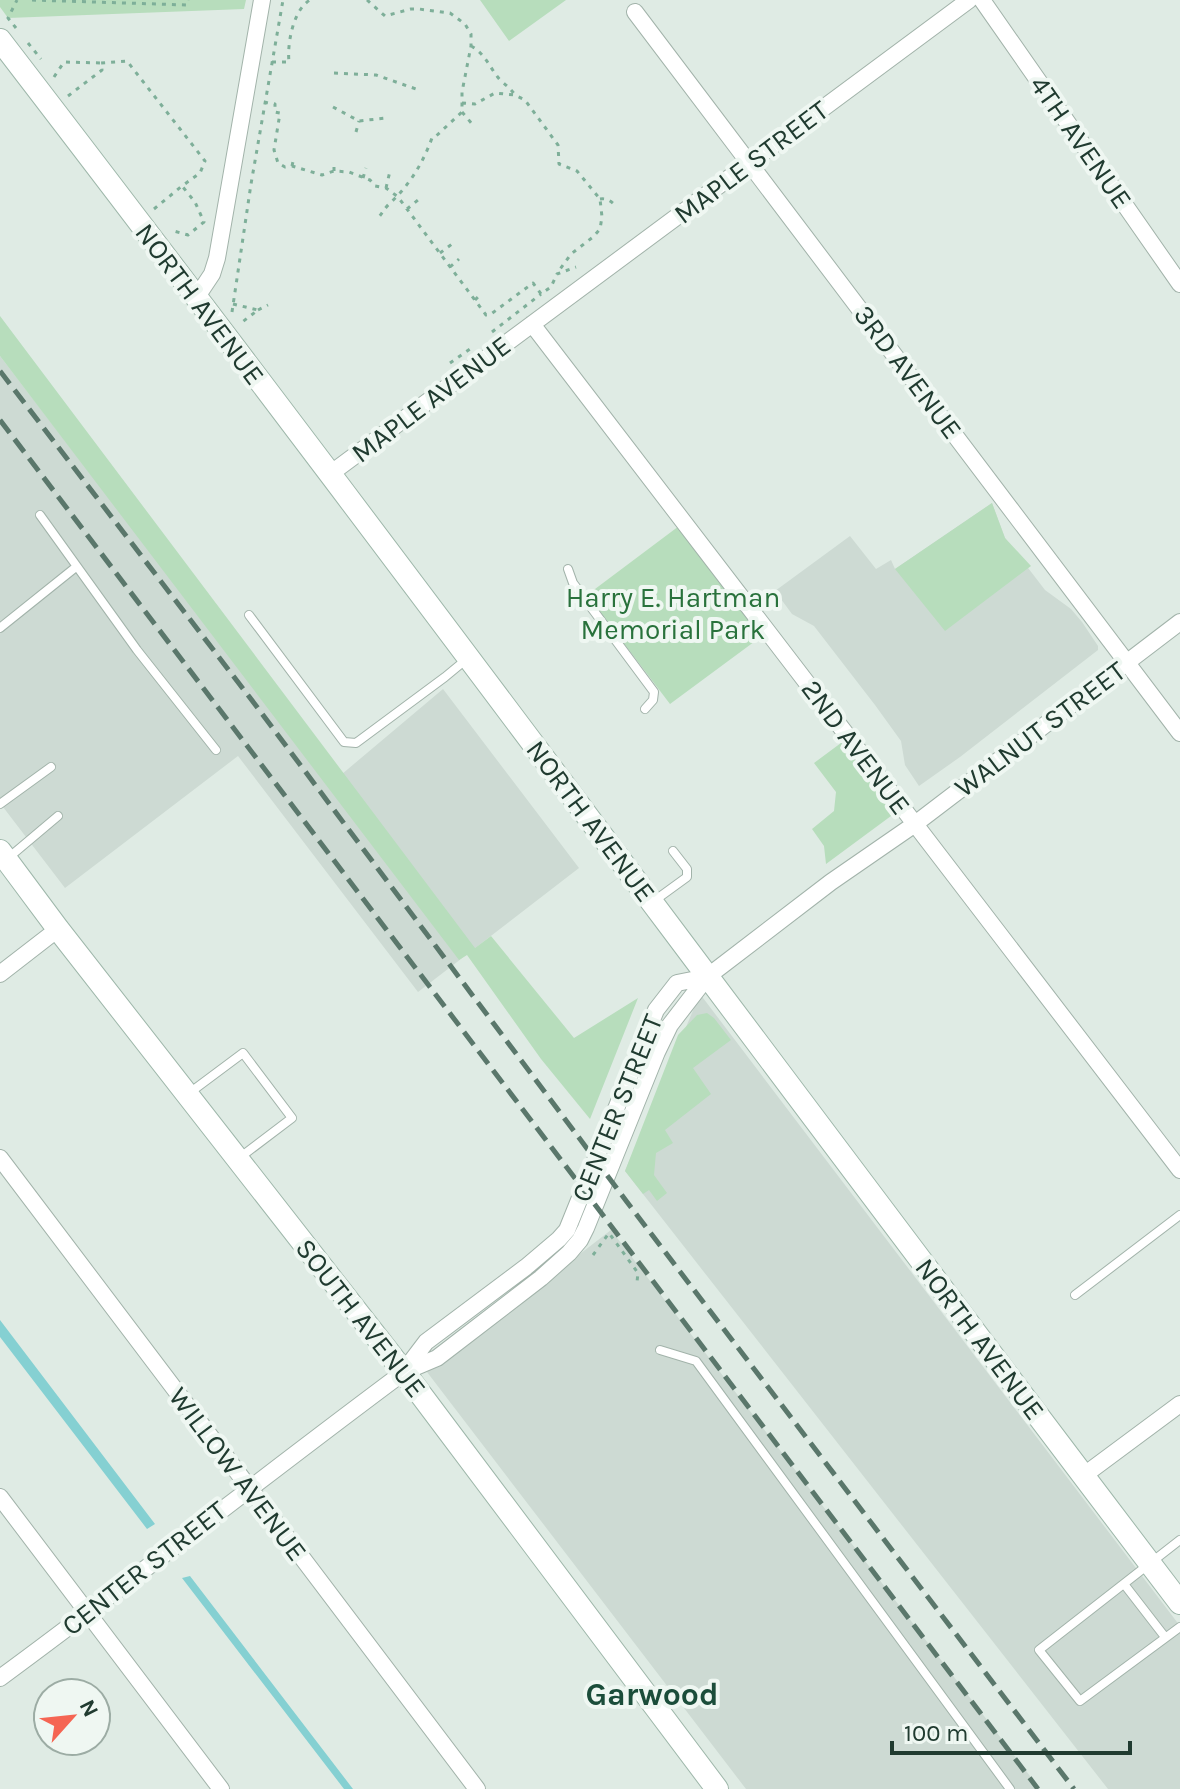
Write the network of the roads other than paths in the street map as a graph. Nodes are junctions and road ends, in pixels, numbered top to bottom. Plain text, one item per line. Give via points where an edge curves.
1 (262, 0) edge
2 (969, 0) edge
3 (982, 0) edge
4 (635, 12) dead end
5 (8, 34) edge
6 (749, 163) junction
7 (1180, 284) edge
8 (196, 298) junction
9 (532, 324) junction
10 (330, 474) junction
11 (40, 515) dead end
12 (76, 567) junction
13 (568, 569) dead end
14 (249, 615) dead end
15 (1180, 622) edge
16 (0, 628) edge
17 (468, 657) junction
18 (1127, 662) junction
19 (645, 709) dead end
20 (1180, 733) edge
21 (216, 750) dead end
22 (51, 767) dead end
23 (0, 804) edge
24 (58, 816) dead end
25 (915, 824) junction
26 (673, 851) dead end
27 (3, 855) edge
28 (652, 902) junction
29 (58, 929) junction
30 (0, 974) edge
31 (707, 977) junction
32 (188, 1095) junction
33 (0, 1158) edge
34 (238, 1160) junction
35 (1180, 1170) edge
36 (1180, 1215) edge
37 (1075, 1295) dead end
38 (660, 1350) dead end
39 (404, 1372) junction
40 (1180, 1404) edge
41 (1083, 1476) junction
42 (249, 1488) junction
43 (0, 1497) edge
44 (1180, 1540) edge
45 (1150, 1565) junction
46 (1124, 1584) junction
47 (1179, 1599) edge
48 (87, 1614) junction
49 (1180, 1627) edge
50 (1165, 1637) junction
51 (0, 1678) edge
52 (221, 1789) edge
53 (477, 1789) edge
54 (717, 1789) edge
55 (1010, 1789) edge

1 - 8 street via 217,258
2 - 6 street, MAPLE STREET
3 - 7 street, 4TH AVENUE
4 - 6 street, 3RD AVENUE
5 - 8 main road, NORTH AVENUE
6 - 9 street, MAPLE STREET
6 - 18 street, 3RD AVENUE
8 - 10 main road, NORTH AVENUE
9 - 10 street, MAPLE AVENUE
9 - 25 street, 2ND AVENUE
10 - 17 main road, NORTH AVENUE
11 - 12 lane
12 - 16 lane
12 - 21 lane
13 - 19 lane via 654,692
14 - 17 lane via 344,742 356,743
15 - 18 street, WALNUT STREET
17 - 28 main road, NORTH AVENUE
18 - 20 street, 3RD AVENUE
18 - 25 street, WALNUT STREET
22 - 23 lane
24 - 27 lane
25 - 31 street, WALNUT STREET
25 - 35 street, 2ND AVENUE
26 - 28 lane via 687,877
27 - 29 main road, SOUTH AVENUE
28 - 31 main road, NORTH AVENUE
29 - 30 street
29 - 32 main road, SOUTH AVENUE
31 - 39 street, CENTER STREET via 677,983 656,1010 567,1230 426,1342
31 - 41 main road, NORTH AVENUE
32 - 34 main road, SOUTH AVENUE
32 - 34 lane via 243,1053 292,1118
33 - 42 street, WILLOW AVENUE
34 - 39 main road, SOUTH AVENUE
36 - 37 lane
38 - 55 lane via 696,1361
39 - 42 street, CENTER STREET
39 - 54 main road, SOUTH AVENUE
40 - 41 street
41 - 45 main road, NORTH AVENUE
42 - 48 street, CENTER STREET
42 - 53 street, WILLOW AVENUE
43 - 48 street
44 - 45 lane
45 - 46 lane
45 - 47 main road, NORTH AVENUE
46 - 50 lane
46 - 50 lane via 1039,1650 1080,1701
48 - 51 street, CENTER STREET
48 - 52 street
49 - 50 lane

